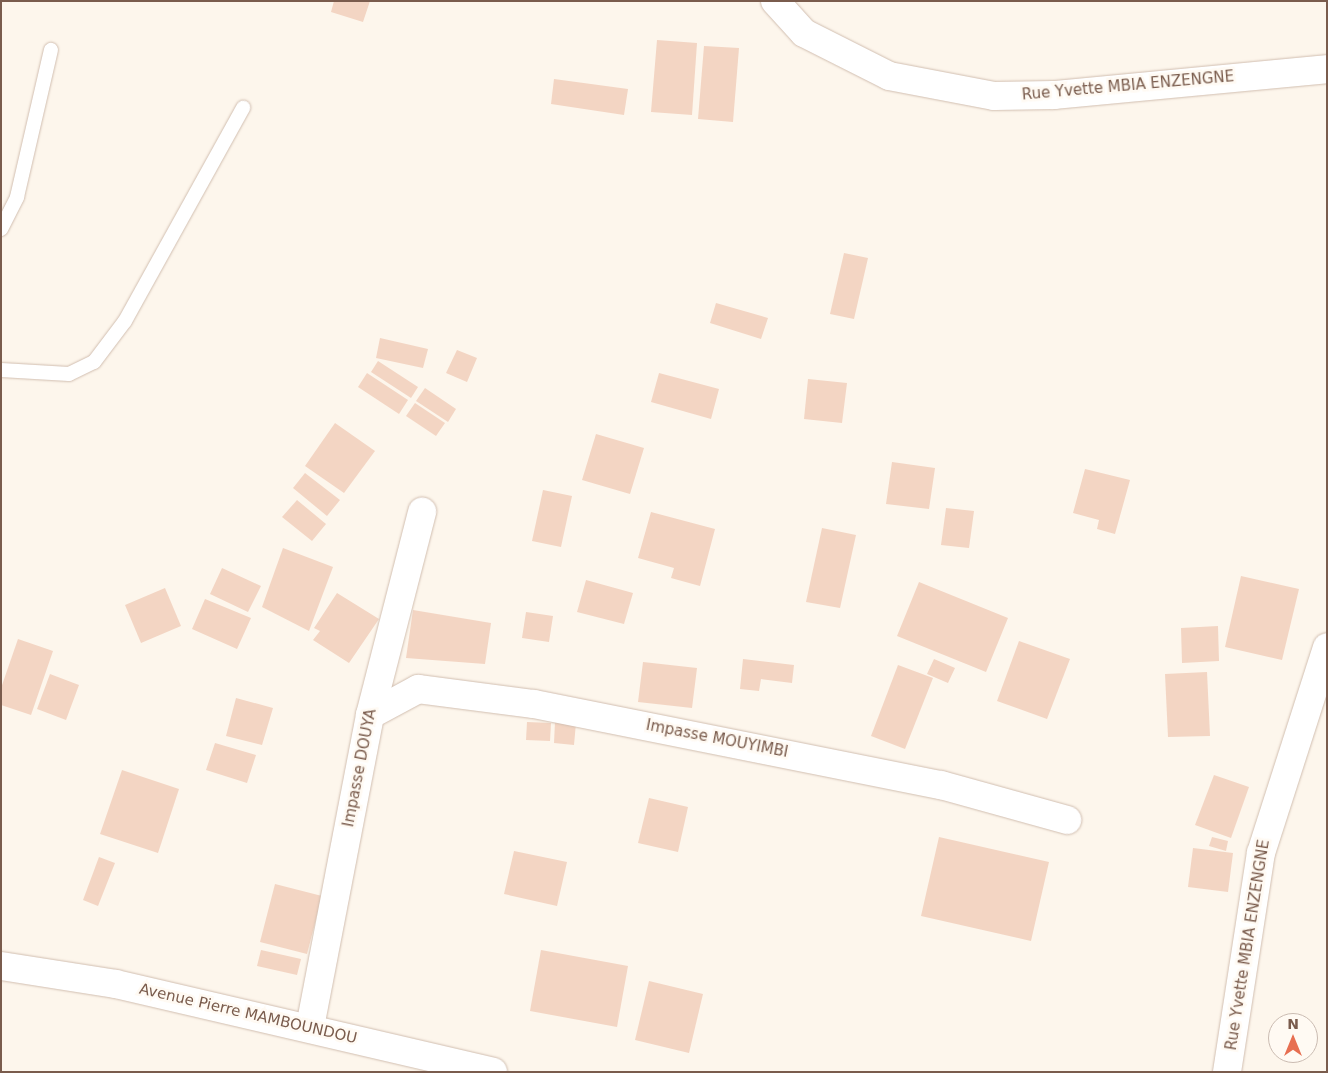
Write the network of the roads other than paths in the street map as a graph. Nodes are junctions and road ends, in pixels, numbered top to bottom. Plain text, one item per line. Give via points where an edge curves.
1 (775, 1) edge
2 (52, 50) dead end
3 (1327, 69) edge
4 (243, 108) dead end
5 (1, 229) edge
6 (1, 370) edge
7 (422, 512) dead end
8 (1327, 647) edge
9 (370, 715) junction
10 (1067, 820) dead end
11 (1, 966) edge
12 (310, 1027) junction
13 (493, 1072) edge
14 (1227, 1072) edge

1 - 3 street, Rue Yvette MBIA ENZENGNE via 804,33 889,76 994,96 1054,95
2 - 5 lane via 17,197
4 - 6 lane via 124,321 94,362 69,374
7 - 9 street, Impasse DOUYA
8 - 14 street, Rue Yvette MBIA ENZENGNE via 1261,853
9 - 10 street, Impasse MOUYIMBI via 418,688 534,704 941,785
9 - 12 street, Impasse DOUYA
11 - 12 street, Avenue Pierre MAMBOUNDOU via 116,984
12 - 13 street, Avenue Pierre MAMBOUNDOU

